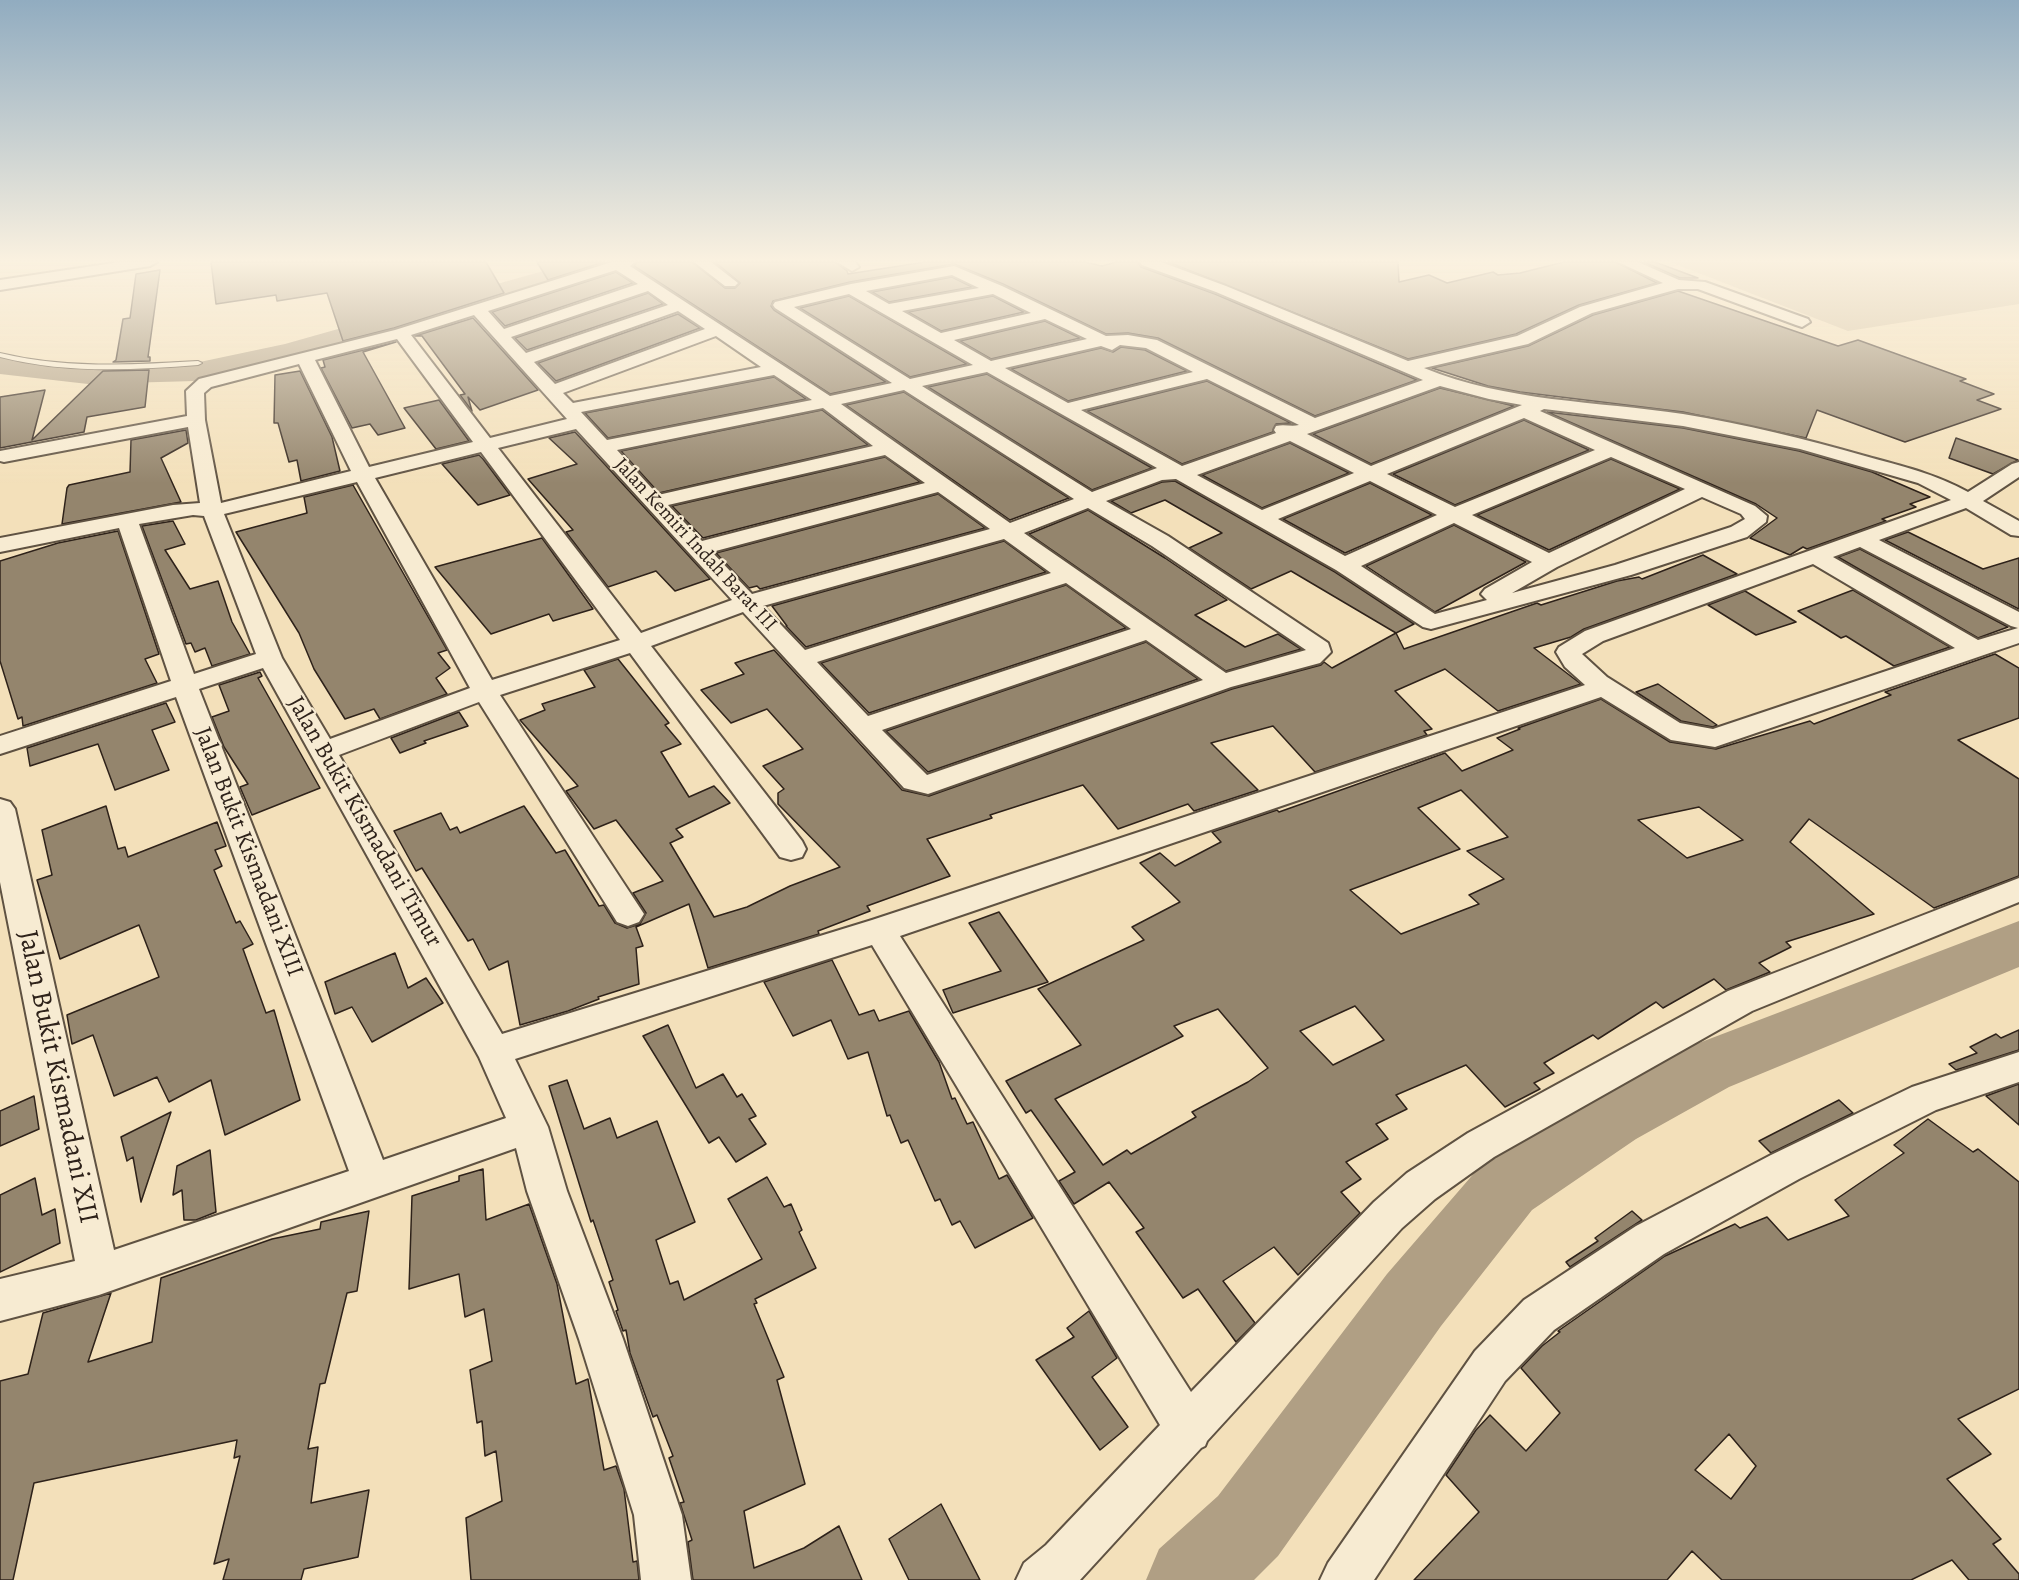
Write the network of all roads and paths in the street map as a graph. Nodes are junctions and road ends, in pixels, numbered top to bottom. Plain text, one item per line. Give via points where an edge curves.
1 (501, 335) edge
2 (391, 336) edge
3 (403, 336) edge
4 (593, 336) edge
5 (702, 336) edge
6 (723, 336) edge
7 (829, 336) edge
8 (935, 336) edge
9 (949, 336) edge
10 (1093, 336) edge
11 (1332, 336) edge
12 (1531, 336) edge
13 (939, 338) junction
14 (1108, 343) junction
15 (0, 355) edge
16 (305, 358) junction
17 (523, 360) junction
18 (198, 363) dead end
19 (776, 369) junction
20 (997, 369) junction
21 (1422, 374) junction
22 (1209, 377) junction
23 (911, 388) junction
24 (552, 391) junction
25 (831, 405) junction
26 (1534, 407) junction
27 (1065, 409) junction
28 (574, 416) junction
29 (196, 420) junction
30 (1094, 423) junction
31 (1296, 425) junction
32 (485, 445) junction
33 (888, 448) junction
34 (607, 450) junction
35 (1611, 450) junction
36 (1, 460) edge
37 (2019, 468) edge
38 (1170, 470) junction
39 (1370, 473) junction
40 (363, 475) junction
41 (942, 485) junction
42 (1700, 490) junction
43 (1970, 500) junction
44 (1090, 501) junction
45 (655, 502) junction
46 (212, 511) junction
47 (1454, 515) junction
48 (1262, 518) junction
49 (127, 520) junction
50 (2019, 530) edge
51 (1009, 531) junction
52 (1862, 540) junction
53 (0, 545) edge
54 (1581, 548) junction
55 (698, 549) junction
56 (1816, 557) junction
57 (1549, 562) junction
58 (1344, 564) junction
59 (1623, 570) junction
60 (1071, 574) junction
61 (746, 603) junction
62 (1457, 615) junction
63 (2019, 621) edge
64 (1150, 631) junction
65 (2019, 635) edge
66 (636, 642) junction
67 (1975, 649) junction
68 (270, 658) junction
69 (802, 659) junction
70 (1222, 682) junction
71 (185, 686) junction
72 (1606, 687) junction
73 (485, 691) junction
74 (864, 727) junction
75 (0, 745) edge
76 (324, 751) junction
77 (0, 809) edge
78 (790, 849) dead end
79 (2019, 889) edge
80 (628, 914) dead end
81 (880, 930) junction
82 (494, 1051) junction
83 (2019, 1067) edge
84 (529, 1127) junction
85 (372, 1181) junction
86 (99, 1275) junction
87 (0, 1299) edge
88 (1189, 1430) junction
89 (666, 1580) edge
90 (1041, 1580) edge
91 (1345, 1580) edge

1 - 17 street, Jalan Kemiri Indah Barat III
2 - 16 street
3 - 32 street
4 - 17 street
5 - 24 street
6 - 19 street
7 - 23 street
8 - 13 street
9 - 13 street
10 - 14 street
11 - 21 street
12 - 21 street
13 - 20 street
14 - 20 street
14 - 22 street via 1143,347
15 - 18 lane via 71,368
16 - 29 street, Jalan Bukit Kismadani Timur via 198,387
16 - 40 street
17 - 24 street, Jalan Kemiri Indah Barat III
19 - 25 street
19 - 28 street
20 - 23 street
20 - 27 street
21 - 26 street
21 - 31 street
22 - 27 street
22 - 30 street
22 - 31 street
23 - 25 street
23 - 44 street
24 - 28 street, Jalan Kemiri Indah Barat III
25 - 33 street
25 - 34 street
26 - 35 street
26 - 39 street
26 - 43 street via 1683,420 1803,444 1925,479
27 - 30 street
28 - 32 street
28 - 34 street, Jalan Kemiri Indah Barat III
29 - 36 street
29 - 46 street, Jalan Bukit Kismadani Timur
30 - 38 street
31 - 38 street
31 - 39 street
32 - 40 street
32 - 66 street
33 - 41 street
33 - 45 street
34 - 45 street, Jalan Kemiri Indah Barat III
35 - 42 street
35 - 47 street
37 - 43 street
38 - 44 street
38 - 48 street
39 - 47 street
39 - 48 street
40 - 46 street
40 - 73 street
41 - 51 street
41 - 55 street
42 - 54 street
42 - 59 street via 1748,510 1756,516 1755,522 1740,532
43 - 50 street
43 - 52 street
44 - 51 street
44 - 70 street via 1160,541 1318,648 1319,652 1311,658
45 - 55 street, Jalan Kemiri Indah Barat III
46 - 49 street via 193,509
46 - 68 street, Jalan Bukit Kismadani Timur
47 - 57 street
47 - 58 street
48 - 58 street
49 - 53 street
49 - 71 street, Jalan Bukit Kismadani XIII
51 - 60 street
51 - 61 street
52 - 56 street
52 - 63 street
54 - 57 street
54 - 59 street
55 - 61 street, Jalan Kemiri Indah Barat III
56 - 67 street
56 - 72 street via 1594,636 1568,652 1578,668
57 - 62 street
58 - 62 street via 1431,622
59 - 62 street
60 - 64 street
60 - 69 street
61 - 66 street
61 - 69 street, Jalan Kemiri Indah Barat III
64 - 70 street
64 - 74 street
65 - 67 street
66 - 73 street
66 - 78 street
67 - 72 street via 1715,738 1681,734
68 - 71 street
68 - 76 street, Jalan Bukit Kismadani Timur
69 - 74 street, Jalan Kemiri Indah Barat III
70 - 74 street, Jalan Kemiri Indah Barat III via 928,785 914,780
71 - 75 street
71 - 85 street, Jalan Bukit Kismadani XIII
72 - 81 street
73 - 76 street
73 - 80 street
76 - 82 street, Jalan Bukit Kismadani Timur
77 - 86 street, Jalan Bukit Kismadani XII
79 - 88 street via 1740,1001 1481,1145 1421,1186 1388,1215
81 - 82 street
81 - 88 street
82 - 84 street, Jalan Bukit Kismadani Timur
83 - 91 street via 1925,1098 1785,1167 1650,1240 1539,1315 1490,1366
84 - 85 street
84 - 89 street, Jalan Bukit Kismadani Timur via 547,1191 601,1339 658,1515
85 - 86 street
86 - 87 street
88 - 90 street via 1063,1562

